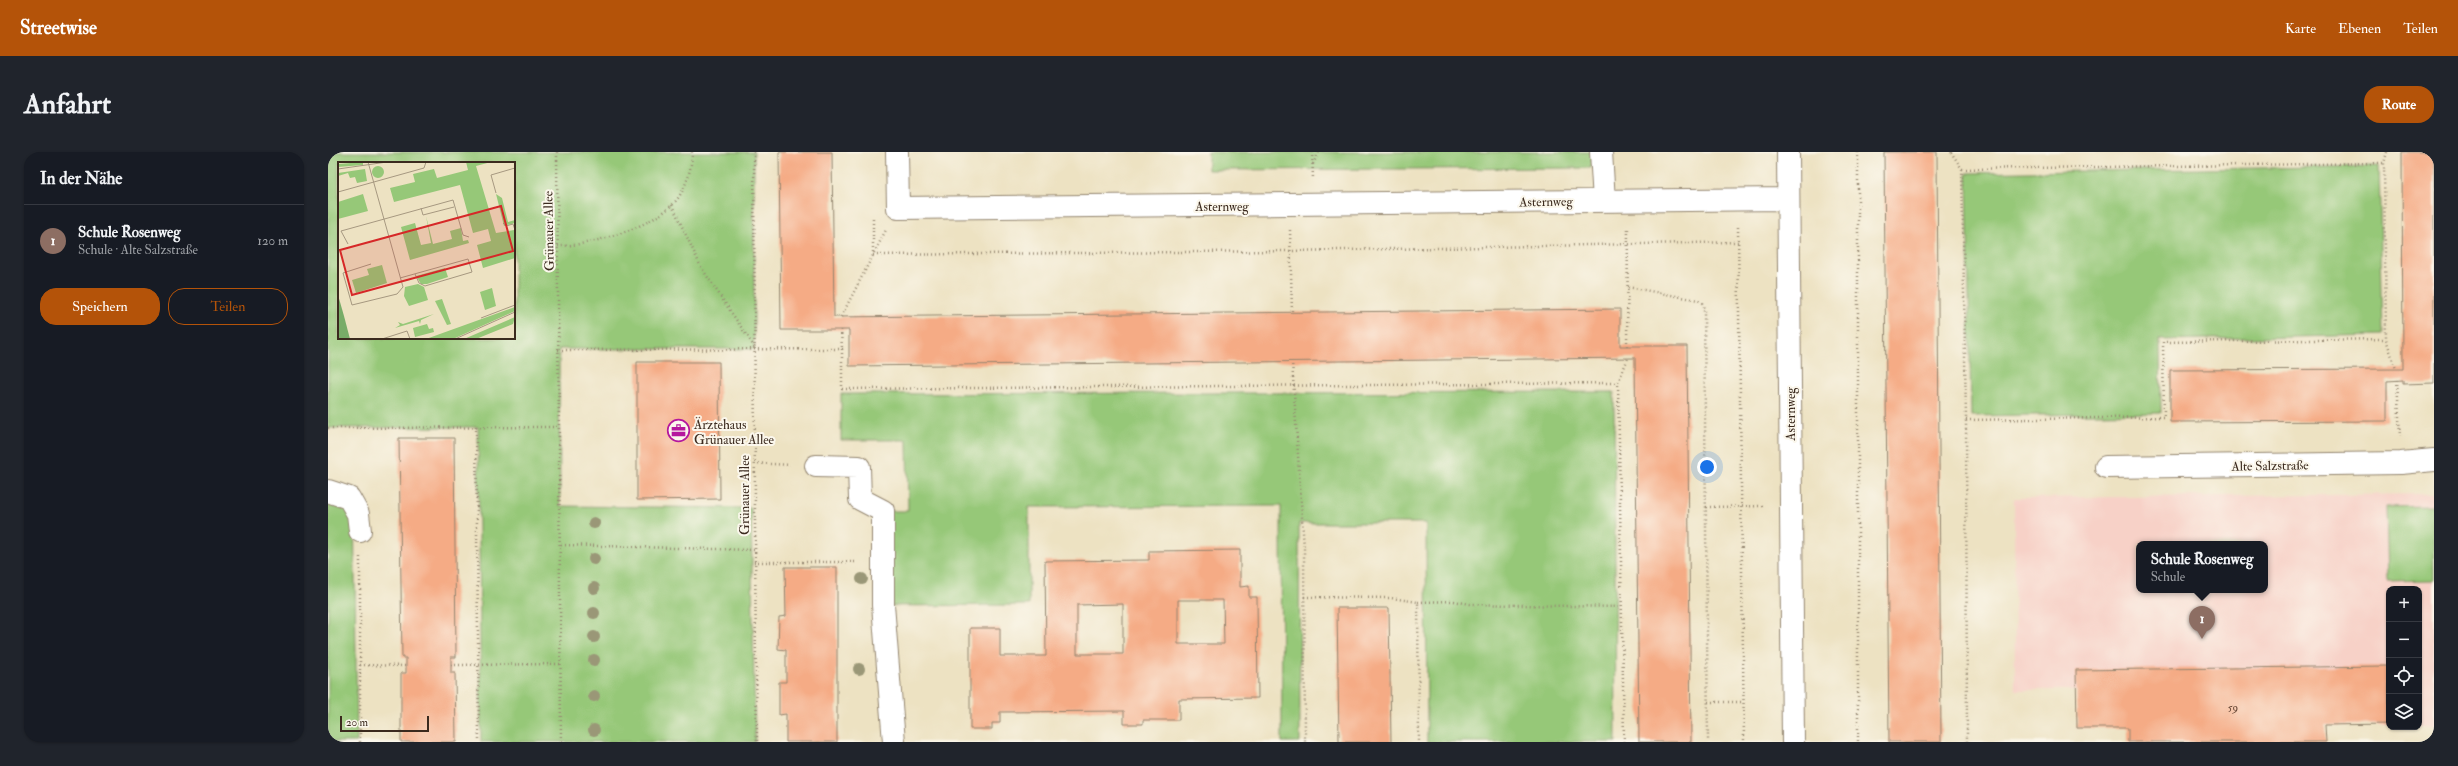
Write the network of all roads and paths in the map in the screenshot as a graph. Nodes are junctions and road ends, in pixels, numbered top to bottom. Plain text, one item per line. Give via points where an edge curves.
1 (557, 152) edge
2 (692, 152) edge
3 (754, 152) edge
4 (897, 152) edge
5 (1318, 152) edge
6 (1601, 152) edge
7 (1788, 152) edge
8 (1858, 152) edge
9 (1952, 152) edge
10 (2388, 152) edge
11 (2384, 163) junction
12 (1312, 165) dead end
13 (1962, 169) junction
14 (1788, 199) junction
15 (1738, 200) junction
16 (1604, 201) junction
17 (1627, 201) junction
18 (672, 205) junction
19 (1289, 206) junction
20 (898, 208) junction
21 (873, 215) dead end
22 (1739, 242) junction
23 (1628, 245) junction
24 (558, 246) junction
25 (1290, 251) junction
26 (873, 255) junction
27 (1628, 287) junction
28 (1292, 312) dead end
29 (841, 317) dead end
30 (841, 330) dead end
31 (2386, 339) junction
32 (1627, 346) dead end
33 (755, 349) junction
34 (842, 349) junction
35 (558, 350) junction
36 (1628, 358) dead end
37 (1292, 361) dead end
38 (2396, 369) dead end
39 (2397, 380) dead end
40 (1618, 383) junction
41 (1293, 386) junction
42 (1966, 420) junction
43 (476, 426) junction
44 (559, 427) junction
45 (328, 428) edge
46 (2434, 460) edge
47 (754, 463) junction
48 (2401, 463) junction
49 (816, 466) joint
50 (2106, 467) dead end
51 (328, 491) edge
52 (1741, 506) junction
53 (1754, 506) dead end
54 (1706, 507) junction
55 (360, 531) joint
56 (561, 545) junction
57 (754, 550) junction
58 (754, 562) junction
59 (883, 562) junction
60 (1304, 596) junction
61 (1418, 602) junction
62 (1621, 607) junction
63 (477, 664) junction
64 (561, 664) junction
65 (360, 665) junction
66 (451, 665) dead end
67 (406, 666) dead end
68 (1708, 702) junction
69 (1743, 702) junction
70 (360, 742) edge
71 (479, 742) edge
72 (561, 742) edge
73 (757, 742) edge
74 (894, 742) edge
75 (1305, 742) edge
76 (1419, 742) edge
77 (1624, 742) edge
78 (1708, 742) edge
79 (1744, 742) edge
80 (1793, 742) edge
81 (1858, 742) edge
82 (1967, 742) edge

1 - 24 path, Grünauer Allee
2 - 18 path via 692,162 685,186
3 - 33 path, Grünauer Allee
4 - 20 street
5 - 12 path
6 - 16 street
7 - 14 street
8 - 81 path
9 - 13 path
10 - 11 path
11 - 13 path
11 - 31 path
13 - 42 path
14 - 15 street, Asternweg
14 - 80 street, Asternweg
15 - 17 street, Asternweg
15 - 22 path
16 - 17 street, Asternweg
16 - 19 street, Asternweg
17 - 23 path
18 - 24 path via 654,218 612,237
18 - 33 path via 701,267
19 - 20 street, Asternweg
19 - 25 path
20 - 26 path
21 - 26 path
22 - 23 path
22 - 52 path
23 - 25 path
23 - 27 path
24 - 35 path, Grünauer Allee
25 - 26 path
25 - 28 path
26 - 29 path
27 - 32 path
27 - 54 path via 1693,298 1702,303
30 - 34 path
31 - 38 path
31 - 42 path via 2163,342 2164,417
33 - 34 path
33 - 35 path
33 - 47 path, Grünauer Allee
34 - 41 path via 842,389
35 - 44 path, Grünauer Allee
36 - 40 path
37 - 41 path
39 - 48 path
40 - 41 path
40 - 62 path
41 - 60 path via 1304,548
42 - 82 path
43 - 44 path
43 - 45 path
43 - 63 path
44 - 56 path, Grünauer Allee
46 - 48 street, Alte Salzstraße
47 - 49 path
47 - 57 path, Grünauer Allee
48 - 50 street, Alte Salzstraße
49 - 59 street via 859,467 860,499 883,511
51 - 55 street via 349,498 358,514
52 - 53 path
52 - 54 path
52 - 69 path
54 - 68 path
55 - 65 path
56 - 57 path
56 - 64 path, Grünauer Allee
57 - 58 path, Grünauer Allee
58 - 59 path
58 - 73 path, Grünauer Allee
59 - 74 street via 883,605
60 - 61 path via 1391,598
60 - 75 path
61 - 62 path
61 - 76 path
62 - 77 path
63 - 64 path
63 - 66 path
63 - 71 path
64 - 72 path, Grünauer Allee
65 - 67 path
65 - 70 path
68 - 69 path
68 - 78 path
69 - 79 path

